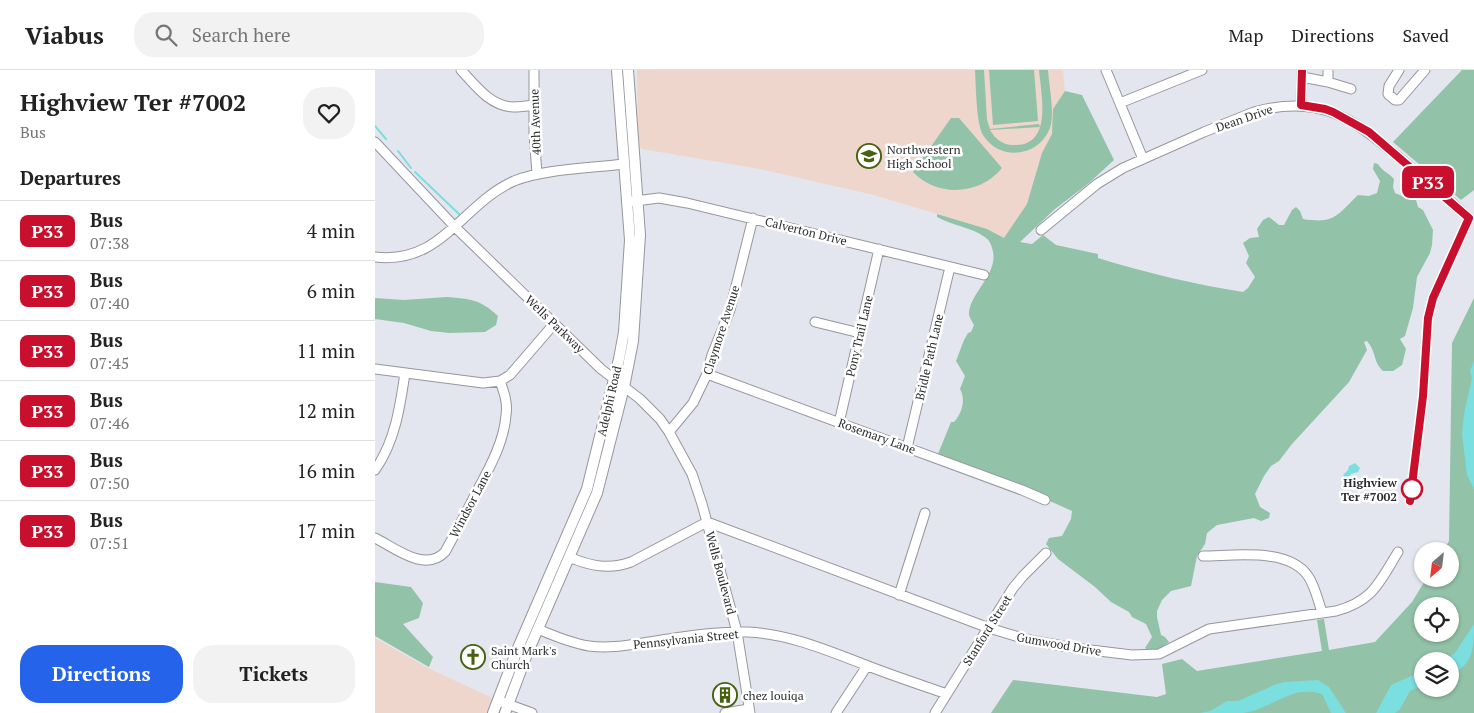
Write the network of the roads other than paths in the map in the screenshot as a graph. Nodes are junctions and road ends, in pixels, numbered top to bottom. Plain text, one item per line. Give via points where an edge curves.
1 (461, 70) edge
2 (534, 70) edge
3 (617, 70) edge
4 (627, 70) edge
5 (1106, 70) edge
6 (1202, 70) edge
7 (1328, 70) edge
8 (1399, 70) edge
9 (1425, 70) edge
10 (1302, 74) edge
11 (1328, 82) junction
12 (1351, 89) dead end
13 (1120, 103) junction
14 (533, 105) junction
15 (1301, 105) junction
16 (375, 142) edge
17 (1143, 158) junction
18 (624, 164) junction
19 (537, 174) junction
20 (633, 201) junction
21 (753, 218) junction
22 (1469, 218) dead end
23 (455, 227) junction
24 (1041, 230) dead end
25 (879, 249) junction
26 (375, 257) edge
27 (950, 267) junction
28 (984, 275) dead end
29 (815, 322) dead end
30 (554, 324) junction
31 (860, 333) junction
32 (375, 369) edge
33 (405, 374) junction
34 (707, 374) junction
35 (614, 379) junction
36 (500, 381) junction
37 (624, 387) junction
38 (839, 423) junction
39 (669, 432) junction
40 (907, 448) junction
41 (375, 470) edge
42 (1045, 500) dead end
43 (925, 513) dead end
44 (707, 522) junction
45 (375, 538) edge
46 (1398, 552) dead end
47 (1045, 553) dead end
48 (1203, 556) dead end
49 (569, 558) junction
50 (899, 595) junction
51 (1322, 612) junction
52 (989, 628) junction
53 (538, 629) junction
54 (737, 632) junction
55 (867, 666) junction
56 (947, 694) junction
57 (497, 700) junction
58 (506, 708) edge
59 (749, 711) edge
60 (493, 713) edge
61 (532, 713) edge
62 (725, 713) edge
63 (836, 713) edge
64 (935, 713) edge

1 - 14 street via 487,96 499,103 513,107
2 - 14 street, 40th Avenue
3 - 18 main road, Adelphi Road
4 - 20 main road, Adelphi Road
5 - 13 street
6 - 13 street
7 - 11 street
8 - 9 street via 1388,90 1395,100 1401,99
10 - 11 street
10 - 15 street
11 - 12 street
13 - 17 street
14 - 19 street, 40th Avenue
15 - 17 street, Dean Drive via 1272,106 1254,112
15 - 22 street, Dean Drive via 1333,112 1369,132
16 - 23 street, Wells Parkway
17 - 24 street, Dean Drive via 1097,184
18 - 19 street
18 - 20 main road, Adelphi Road
19 - 23 street via 494,192
20 - 21 street, Calverton Drive via 673,200
20 - 35 main road, Adelphi Road via 624,323
20 - 37 main road, Adelphi Road via 640,249 635,327
21 - 25 street, Calverton Drive
21 - 34 street, Claymore Avenue via 730,310
23 - 26 street via 415,254 396,258
23 - 30 street, Wells Parkway
25 - 27 street, Calverton Drive
25 - 31 street, Pony Trail Lane
27 - 28 street, Calverton Drive
27 - 40 street, Bridle Path Lane
29 - 31 street
30 - 35 street, Wells Parkway
30 - 36 street
31 - 38 street, Pony Trail Lane
32 - 33 street
33 - 36 street via 483,383
33 - 41 street via 393,434
34 - 38 street, Rosemary Lane
34 - 39 street, Claymore Avenue via 693,403
35 - 37 street, Wells Parkway
35 - 57 main road, Adelphi Road via 587,489
36 - 45 street, Windsor Lane via 507,407 502,435 487,473 445,552 434,559 422,561
37 - 39 street, Wells Parkway via 651,409
37 - 49 main road, Adelphi Road via 600,485
38 - 40 street, Rosemary Lane
39 - 44 street, Wells Parkway via 692,474
40 - 42 street, Rosemary Lane
43 - 50 street
44 - 49 street via 621,565 600,567
44 - 50 street, Gumwood Drive
44 - 54 street, Wells Boulevard
46 - 51 street, Gumwood Drive via 1364,599 1344,609
47 - 52 street, Stanford Street via 1019,581
48 - 51 street via 1285,559 1309,577
49 - 53 main road, Adelphi Road
50 - 52 street, Gumwood Drive
51 - 52 street, Gumwood Drive via 1209,629 1154,655 1046,643
52 - 56 street, Stanford Street
53 - 54 street, Pennsylvania Street via 589,646
53 - 58 main road, Adelphi Road
54 - 55 street, Pennsylvania Street via 797,641
54 - 59 street, Wells Boulevard
55 - 56 street, Pennsylvania Street
55 - 63 street
56 - 64 street, Stanford Street
57 - 58 street
57 - 60 main road, Adelphi Road
58 - 61 street
59 - 62 street

